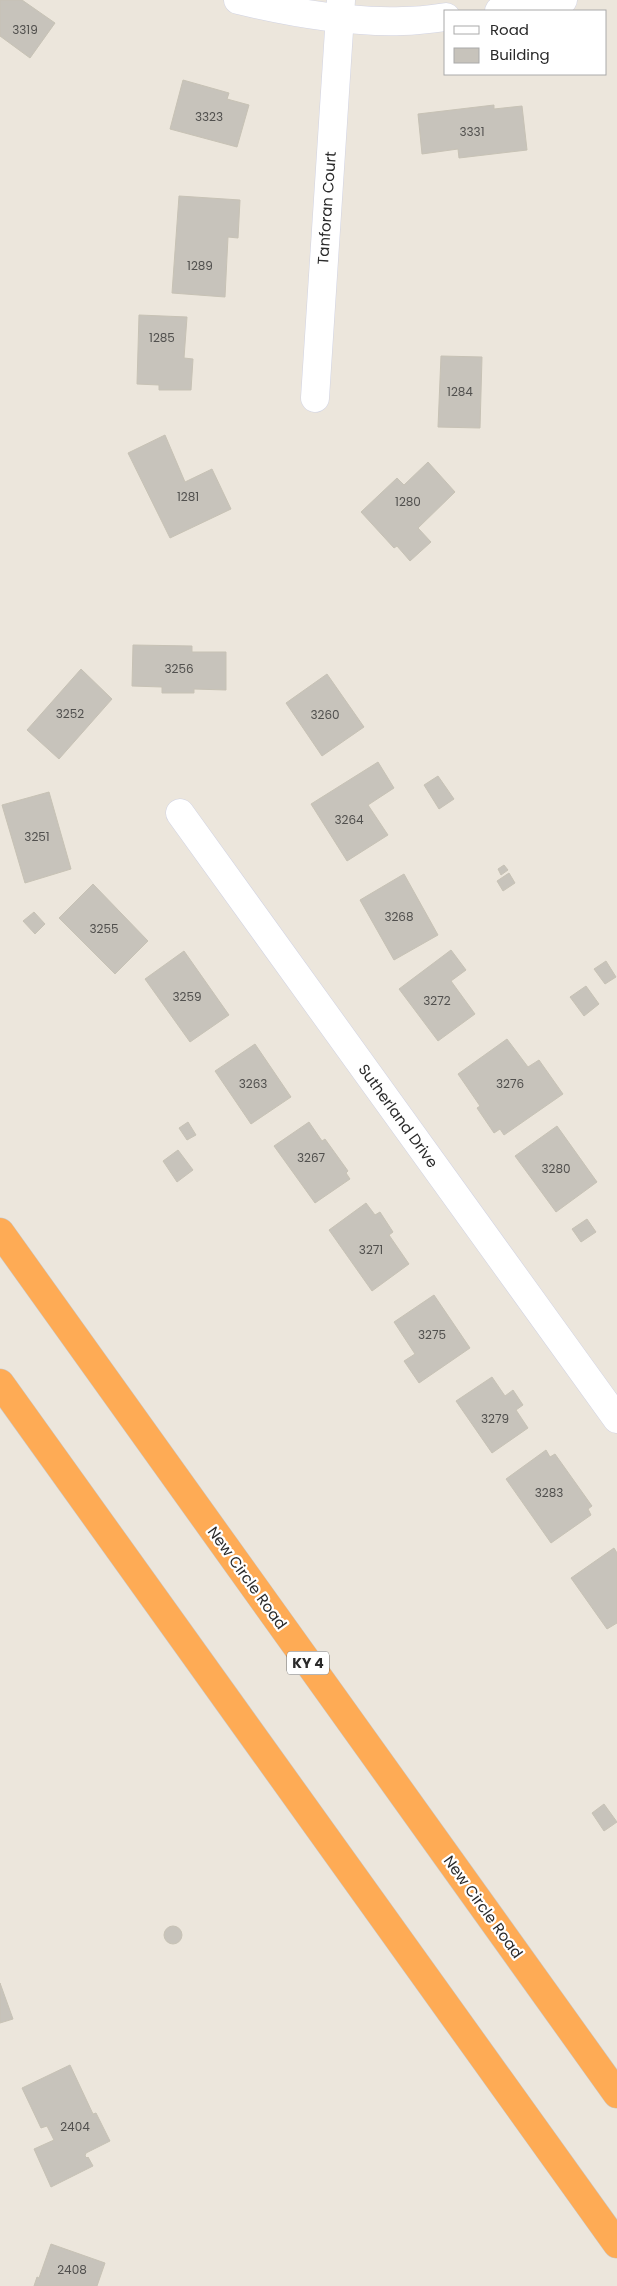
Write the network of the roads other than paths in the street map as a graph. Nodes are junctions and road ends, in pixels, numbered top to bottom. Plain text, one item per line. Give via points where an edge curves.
1 (238, 0) edge
2 (563, 0) edge
3 (340, 9) edge
4 (505, 10) edge
5 (444, 17) edge
6 (315, 398) dead end
7 (180, 813) dead end
8 (0, 1232) edge
9 (0, 1383) edge
10 (617, 1420) edge
11 (617, 2094) edge
12 (617, 2244) edge

1 - 3 street via 282,10
2 - 4 street
3 - 5 street via 403,22
3 - 6 street, Tanforan Court
7 - 10 street, Sutherland Drive
8 - 11 highway, New Circle Road / KY 4
9 - 12 highway

